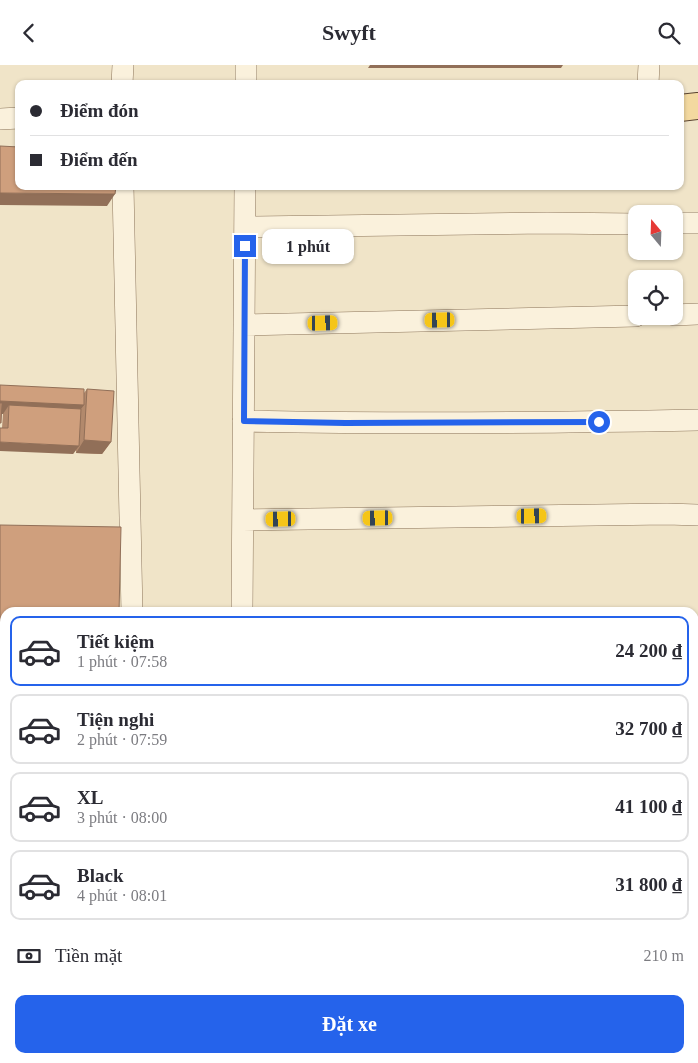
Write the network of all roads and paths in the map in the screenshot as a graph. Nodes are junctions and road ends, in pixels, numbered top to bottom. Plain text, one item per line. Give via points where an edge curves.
1 (123, 65) edge
2 (246, 65) edge
3 (649, 65) edge
4 (122, 80) edge
5 (246, 80) edge
6 (648, 80) edge
7 (698, 106) edge
8 (684, 108) edge
9 (15, 118) edge
10 (0, 119) edge
11 (123, 190) edge
12 (245, 190) edge
13 (683, 223) edge
14 (698, 223) edge
15 (628, 224) edge
16 (245, 227) junction
17 (698, 314) edge
18 (683, 315) edge
19 (628, 316) edge
20 (244, 325) junction
21 (698, 420) edge
22 (244, 421) junction
23 (698, 515) edge
24 (243, 520) junction
25 (132, 607) edge
26 (242, 607) edge

1 - 4 street
2 - 5 street
3 - 6 street
7 - 8 main road
9 - 10 street
11 - 25 street
12 - 16 street
13 - 14 street
15 - 16 street
16 - 20 street
17 - 18 street
19 - 20 street
20 - 22 street
21 - 22 street via 559,423
22 - 24 street
23 - 24 street
24 - 26 street

